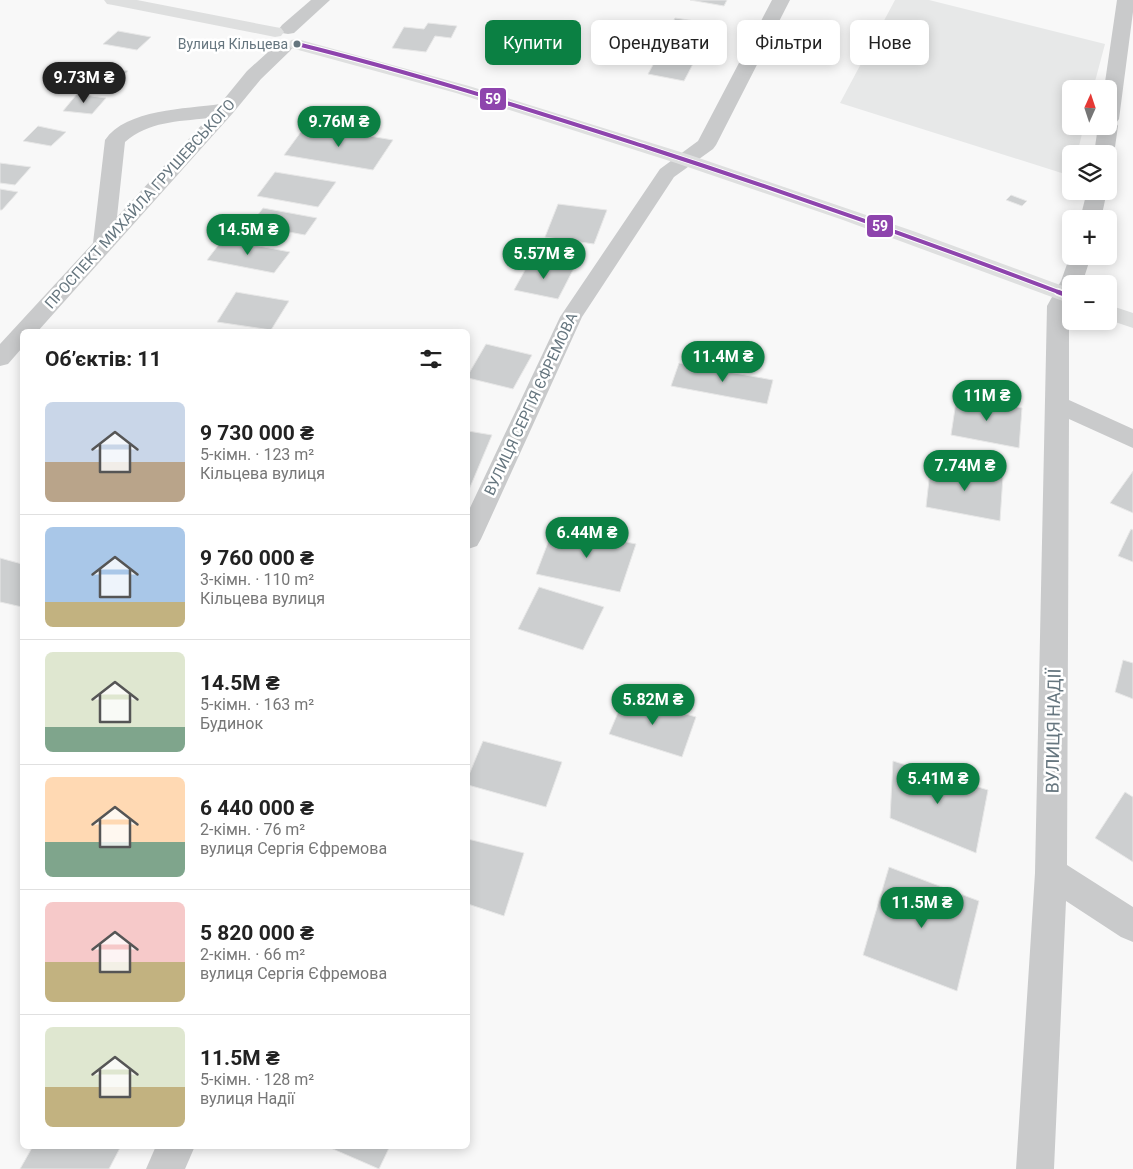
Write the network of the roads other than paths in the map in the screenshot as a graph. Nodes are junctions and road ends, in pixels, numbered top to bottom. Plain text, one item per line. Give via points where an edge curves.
1 (113, 0) edge
2 (323, 0) edge
3 (781, 0) edge
4 (1126, 0) edge
5 (286, 38) junction
6 (1127, 40) edge
7 (1118, 80) edge
8 (226, 109) junction
9 (684, 159) junction
10 (103, 246) junction
11 (1062, 294) edge
12 (1062, 302) edge
13 (1117, 315) edge
14 (1133, 321) edge
15 (27, 329) edge
16 (20, 336) edge
17 (0, 358) edge
18 (1057, 404) junction
19 (1133, 439) edge
20 (470, 535) edge
21 (1050, 873) junction
22 (1133, 926) edge
23 (175, 1149) edge
24 (165, 1169) edge
25 (1035, 1169) edge

1 - 5 main road
2 - 5 street, ПРОСПЕКТ МИХАЙЛА ГРУШЕВСЬКОГО
3 - 9 street, ВУЛИЦЯ СЕРГІЯ ЄФРЕМОВА via 706,145
4 - 6 street
5 - 8 street, ПРОСПЕКТ МИХАЙЛА ГРУШЕВСЬКОГО
5 - 9 main road via 467,90
6 - 7 street
8 - 10 street, ПРОСПЕКТ МИХАЙЛА ГРУШЕВСЬКОГО
8 - 10 street via 147,121 131,127 115,140
9 - 11 main road via 822,205
9 - 20 street, ВУЛИЦЯ СЕРГІЯ ЄФРЕМОВА via 668,173 571,317
10 - 15 street, ПРОСПЕКТ МИХАЙЛА ГРУШЕВСЬКОГО
12 - 18 street, ВУЛИЦЯ НАДІЇ via 1058,306
13 - 14 main road
16 - 17 street, ПРОСПЕКТ МИХАЙЛА ГРУШЕВСЬКОГО
18 - 19 street
18 - 21 street, ВУЛИЦЯ НАДІЇ
21 - 22 street
21 - 25 street, ВУЛИЦЯ НАДІЇ
23 - 24 street

